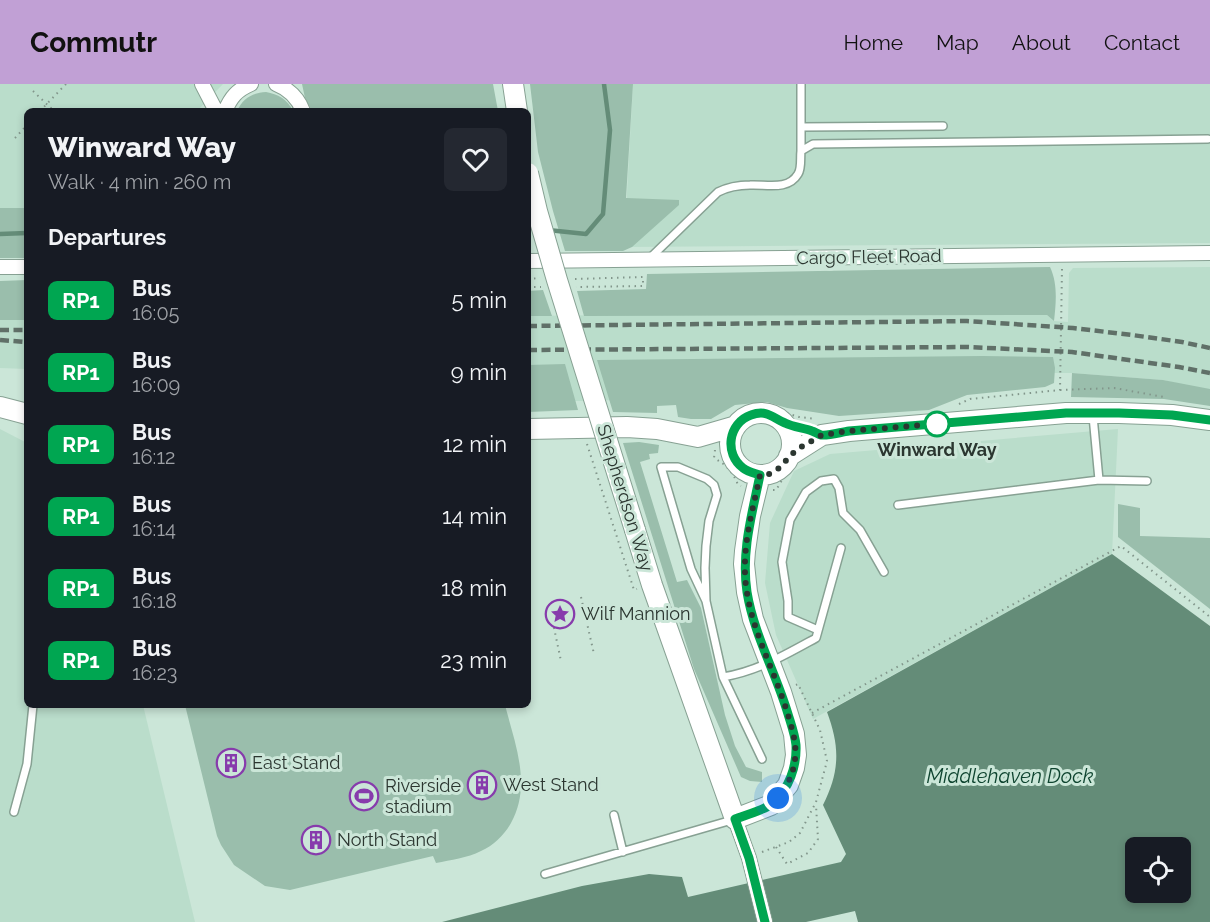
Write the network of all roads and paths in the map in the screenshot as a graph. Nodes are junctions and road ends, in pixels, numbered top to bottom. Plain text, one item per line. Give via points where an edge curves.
1 (66, 84) edge
2 (202, 84) edge
3 (251, 84) edge
4 (279, 84) edge
5 (513, 84) edge
6 (801, 84) edge
7 (33, 90) dead end
8 (47, 104) junction
9 (43, 108) edge
10 (51, 108) edge
11 (214, 108) edge
12 (226, 108) edge
13 (302, 108) edge
14 (517, 108) edge
15 (943, 126) dead end
16 (801, 127) junction
17 (24, 128) edge
18 (15, 138) dead end
19 (1208, 139) dead end
20 (801, 151) junction
21 (531, 186) edge
22 (1210, 254) edge
23 (1062, 255) junction
24 (649, 259) junction
25 (531, 261) edge
26 (0, 267) edge
27 (24, 267) edge
28 (557, 280) junction
29 (598, 287) dead end
30 (1060, 390) junction
31 (0, 407) edge
32 (24, 413) edge
33 (1093, 413) junction
34 (1172, 415) junction
35 (1210, 420) edge
36 (783, 423) junction
37 (950, 423) junction
38 (736, 426) junction
39 (581, 428) junction
40 (531, 429) edge
41 (822, 435) junction
42 (698, 437) junction
43 (789, 456) junction
44 (714, 458) dead end
45 (734, 459) junction
46 (760, 475) junction
47 (1099, 480) junction
48 (1147, 481) dead end
49 (738, 485) dead end
50 (898, 505) dead end
51 (841, 548) dead end
52 (884, 572) dead end
53 (652, 585) junction
54 (581, 597) dead end
55 (706, 601) junction
56 (549, 604) dead end
57 (1210, 617) edge
58 (818, 630) junction
59 (594, 654) dead end
60 (561, 661) dead end
61 (769, 663) junction
62 (723, 677) junction
63 (33, 708) edge
64 (762, 759) dead end
65 (816, 802) junction
66 (14, 812) dead end
67 (614, 815) dead end
68 (735, 819) junction
69 (776, 847) junction
70 (623, 852) junction
71 (749, 858) junction
72 (545, 874) dead end
73 (765, 922) edge

1 - 8 path
2 - 11 street
3 - 12 street via 240,89
4 - 13 street via 292,92
5 - 14 street
6 - 16 lane
7 - 8 path
8 - 9 path
8 - 10 path
15 - 16 lane
16 - 20 lane
17 - 18 path
19 - 20 lane via 813,144
20 - 24 lane via 800,172 792,181 718,192
21 - 28 street, Shepherdson Way, bridge
22 - 23 street, Cargo Fleet Road
23 - 24 street, Cargo Fleet Road
23 - 30 path
24 - 25 street, Cargo Fleet Road
26 - 27 street
28 - 29 path via 643,278 644,286
28 - 53 street, Shepherdson Way, bridge
30 - 34 path via 1114,388 1173,398
30 - 37 path via 970,399 953,406
31 - 32 street
33 - 34 street
33 - 37 street
33 - 47 lane
34 - 35 street
36 - 38 street via 761,413 741,420
36 - 41 street
36 - 43 street via 792,438
37 - 41 street
38 - 42 street
38 - 45 street via 730,449
39 - 40 street
39 - 42 street via 657,429
39 - 53 path via 634,590
41 - 43 street
42 - 45 street
43 - 46 street via 777,470
44 - 49 path via 728,467
45 - 46 street via 741,467
46 - 61 street via 744,564 753,619
47 - 48 lane
47 - 50 lane
51 - 58 lane
52 - 58 lane via 860,530 843,513 834,479 821,481 806,492 790,520 782,562 788,617
53 - 68 street, Shepherdson Way
54 - 59 path
55 - 55 lane via 691,569 661,467 678,467 707,478 716,489 706,546
55 - 62 lane
56 - 60 path
57 - 65 path via 1121,546 812,713 827,761
58 - 61 lane via 816,638
61 - 62 lane
61 - 68 street via 794,734 794,768 788,785 771,805
62 - 64 lane
63 - 66 lane via 27,764
65 - 69 path via 800,833
65 - 69 path via 818,839 808,853 787,864
67 - 70 lane
68 - 70 lane
68 - 71 street
69 - 71 path
70 - 72 lane
71 - 73 street

